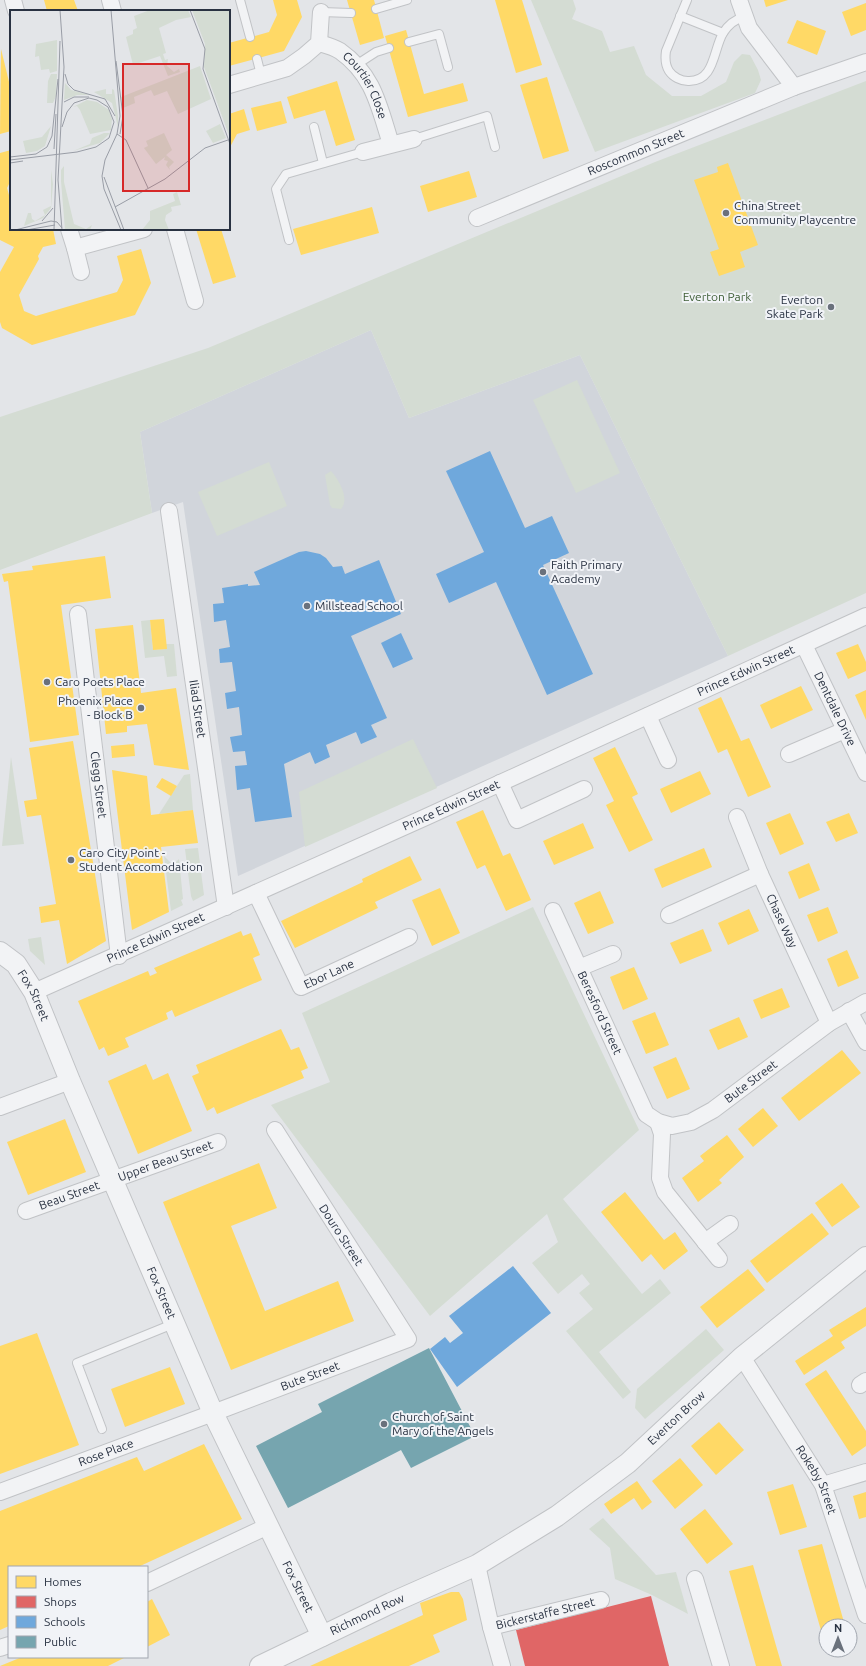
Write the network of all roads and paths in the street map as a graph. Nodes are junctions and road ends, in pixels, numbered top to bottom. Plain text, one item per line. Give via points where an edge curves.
1 (13, 0) edge
2 (110, 0) edge
3 (240, 0) edge
4 (407, 0) edge
5 (687, 0) edge
6 (739, 0) edge
7 (376, 9) dead end
8 (16, 10) edge
9 (114, 10) edge
10 (321, 12) joint
11 (351, 13) dead end
12 (680, 16) junction
13 (744, 16) junction
14 (723, 33) junction
15 (250, 37) dead end
16 (409, 42) dead end
17 (319, 43) junction
18 (389, 48) dead end
19 (257, 59) dead end
20 (866, 62) edge
21 (356, 65) junction
22 (448, 67) dead end
23 (261, 75) junction
24 (230, 84) edge
25 (794, 87) junction
26 (314, 127) dead end
27 (414, 138) joint
28 (391, 144) junction
29 (495, 147) dead end
30 (363, 152) joint
31 (323, 163) junction
32 (477, 218) dead end
33 (69, 230) edge
34 (140, 230) edge
35 (174, 230) edge
36 (289, 240) dead end
37 (75, 248) junction
38 (81, 272) dead end
39 (195, 301) dead end
40 (169, 511) dead end
41 (78, 614) dead end
42 (866, 616) edge
43 (804, 645) junction
44 (648, 716) junction
45 (845, 730) junction
46 (789, 754) dead end
47 (668, 760) dead end
48 (866, 773) edge
49 (500, 783) junction
50 (584, 789) dead end
51 (737, 817) dead end
52 (760, 874) junction
53 (256, 893) junction
54 (226, 907) junction
55 (553, 911) dead end
56 (669, 915) dead end
57 (409, 936) dead end
58 (0, 952) edge
59 (613, 954) dead end
60 (119, 956) junction
61 (579, 968) junction
62 (34, 992) junction
63 (866, 1002) edge
64 (849, 1011) junction
65 (829, 1023) junction
66 (866, 1042) edge
67 (70, 1081) junction
68 (0, 1107) edge
69 (652, 1118) junction
70 (275, 1130) dead end
71 (218, 1142) dead end
72 (112, 1180) junction
73 (26, 1211) dead end
74 (730, 1224) dead end
75 (706, 1242) junction
76 (866, 1257) edge
77 (719, 1259) dead end
78 (173, 1324) junction
79 (408, 1339) joint
80 (742, 1358) junction
81 (213, 1414) junction
82 (102, 1429) dead end
83 (866, 1472) edge
84 (823, 1485) junction
85 (0, 1492) edge
86 (268, 1526) junction
87 (477, 1565) junction
88 (695, 1578) dead end
89 (148, 1583) edge
90 (601, 1600) dead end
91 (866, 1615) edge
92 (490, 1627) junction
93 (322, 1636) junction
94 (272, 1663) edge
95 (502, 1666) edge
96 (722, 1666) edge

1 - 8 street
2 - 9 street
3 - 15 lane
4 - 7 lane
5 - 12 lane
6 - 13 street
10 - 11 lane
10 - 17 street
12 - 14 lane
12 - 14 lane via 665,57 670,72 682,80 695,80 706,74
13 - 14 lane via 735,20
13 - 25 street via 749,28
16 - 22 lane via 439,34
17 - 21 street, Courtier Close via 339,50
17 - 23 street via 287,68
18 - 21 lane via 376,52
19 - 23 lane
20 - 25 street, Roscommon Street
21 - 28 street, Courtier Close via 365,74 374,92
23 - 24 street
25 - 32 street, Roscommon Street
26 - 31 lane
27 - 28 street
27 - 29 lane via 487,116
28 - 30 street
30 - 31 lane
31 - 36 lane via 286,174 276,189
33 - 37 street
34 - 37 street
35 - 39 street
37 - 38 street
40 - 54 street, Iliad Street
41 - 60 street, Clegg Street
42 - 43 street, Prince Edwin Street
43 - 44 street, Prince Edwin Street
43 - 45 street, Dentdale Drive
44 - 47 street
44 - 49 street, Prince Edwin Street
45 - 46 street
45 - 48 street, Dentdale Drive
49 - 50 street via 517,820
49 - 53 street, Prince Edwin Street
51 - 52 street, Chase Way
52 - 56 street
52 - 65 street, Chase Way
53 - 54 street, Prince Edwin Street
53 - 57 street, Ebor Lane via 301,987
54 - 60 street, Prince Edwin Street
55 - 61 street, Beresford Street
58 - 62 street, Fox Street via 16,964
59 - 61 street
60 - 62 street, Prince Edwin Street
61 - 69 street, Beresford Street
62 - 67 street, Fox Street
63 - 64 street, Bute Street
64 - 65 street, Bute Street
64 - 66 street
65 - 69 street, Bute Street via 713,1110 691,1122 672,1126
67 - 68 street
67 - 72 street, Fox Street
69 - 75 street, Beresford Street via 662,1134 660,1178 665,1192
70 - 79 street, Douro Street
71 - 72 street, Upper Beau Street
72 - 73 street, Beau Street
72 - 78 street, Fox Street
74 - 75 street
75 - 77 street, Beresford Street
76 - 80 street, Everton Brow
78 - 81 street, Fox Street
78 - 82 lane via 77,1363
79 - 81 street, Bute Street
80 - 84 street, Rokeby Street
80 - 87 street, Everton Brow via 628,1463 557,1516
81 - 85 street, Rose Place
81 - 86 street, Fox Street
83 - 84 street
84 - 91 street, Rokeby Street
86 - 89 street
86 - 93 street, Fox Street
87 - 92 street
87 - 93 street, Richmond Row
88 - 96 street
90 - 92 street, Bickerstaffe Street
92 - 95 street
93 - 94 street, Richmond Row

